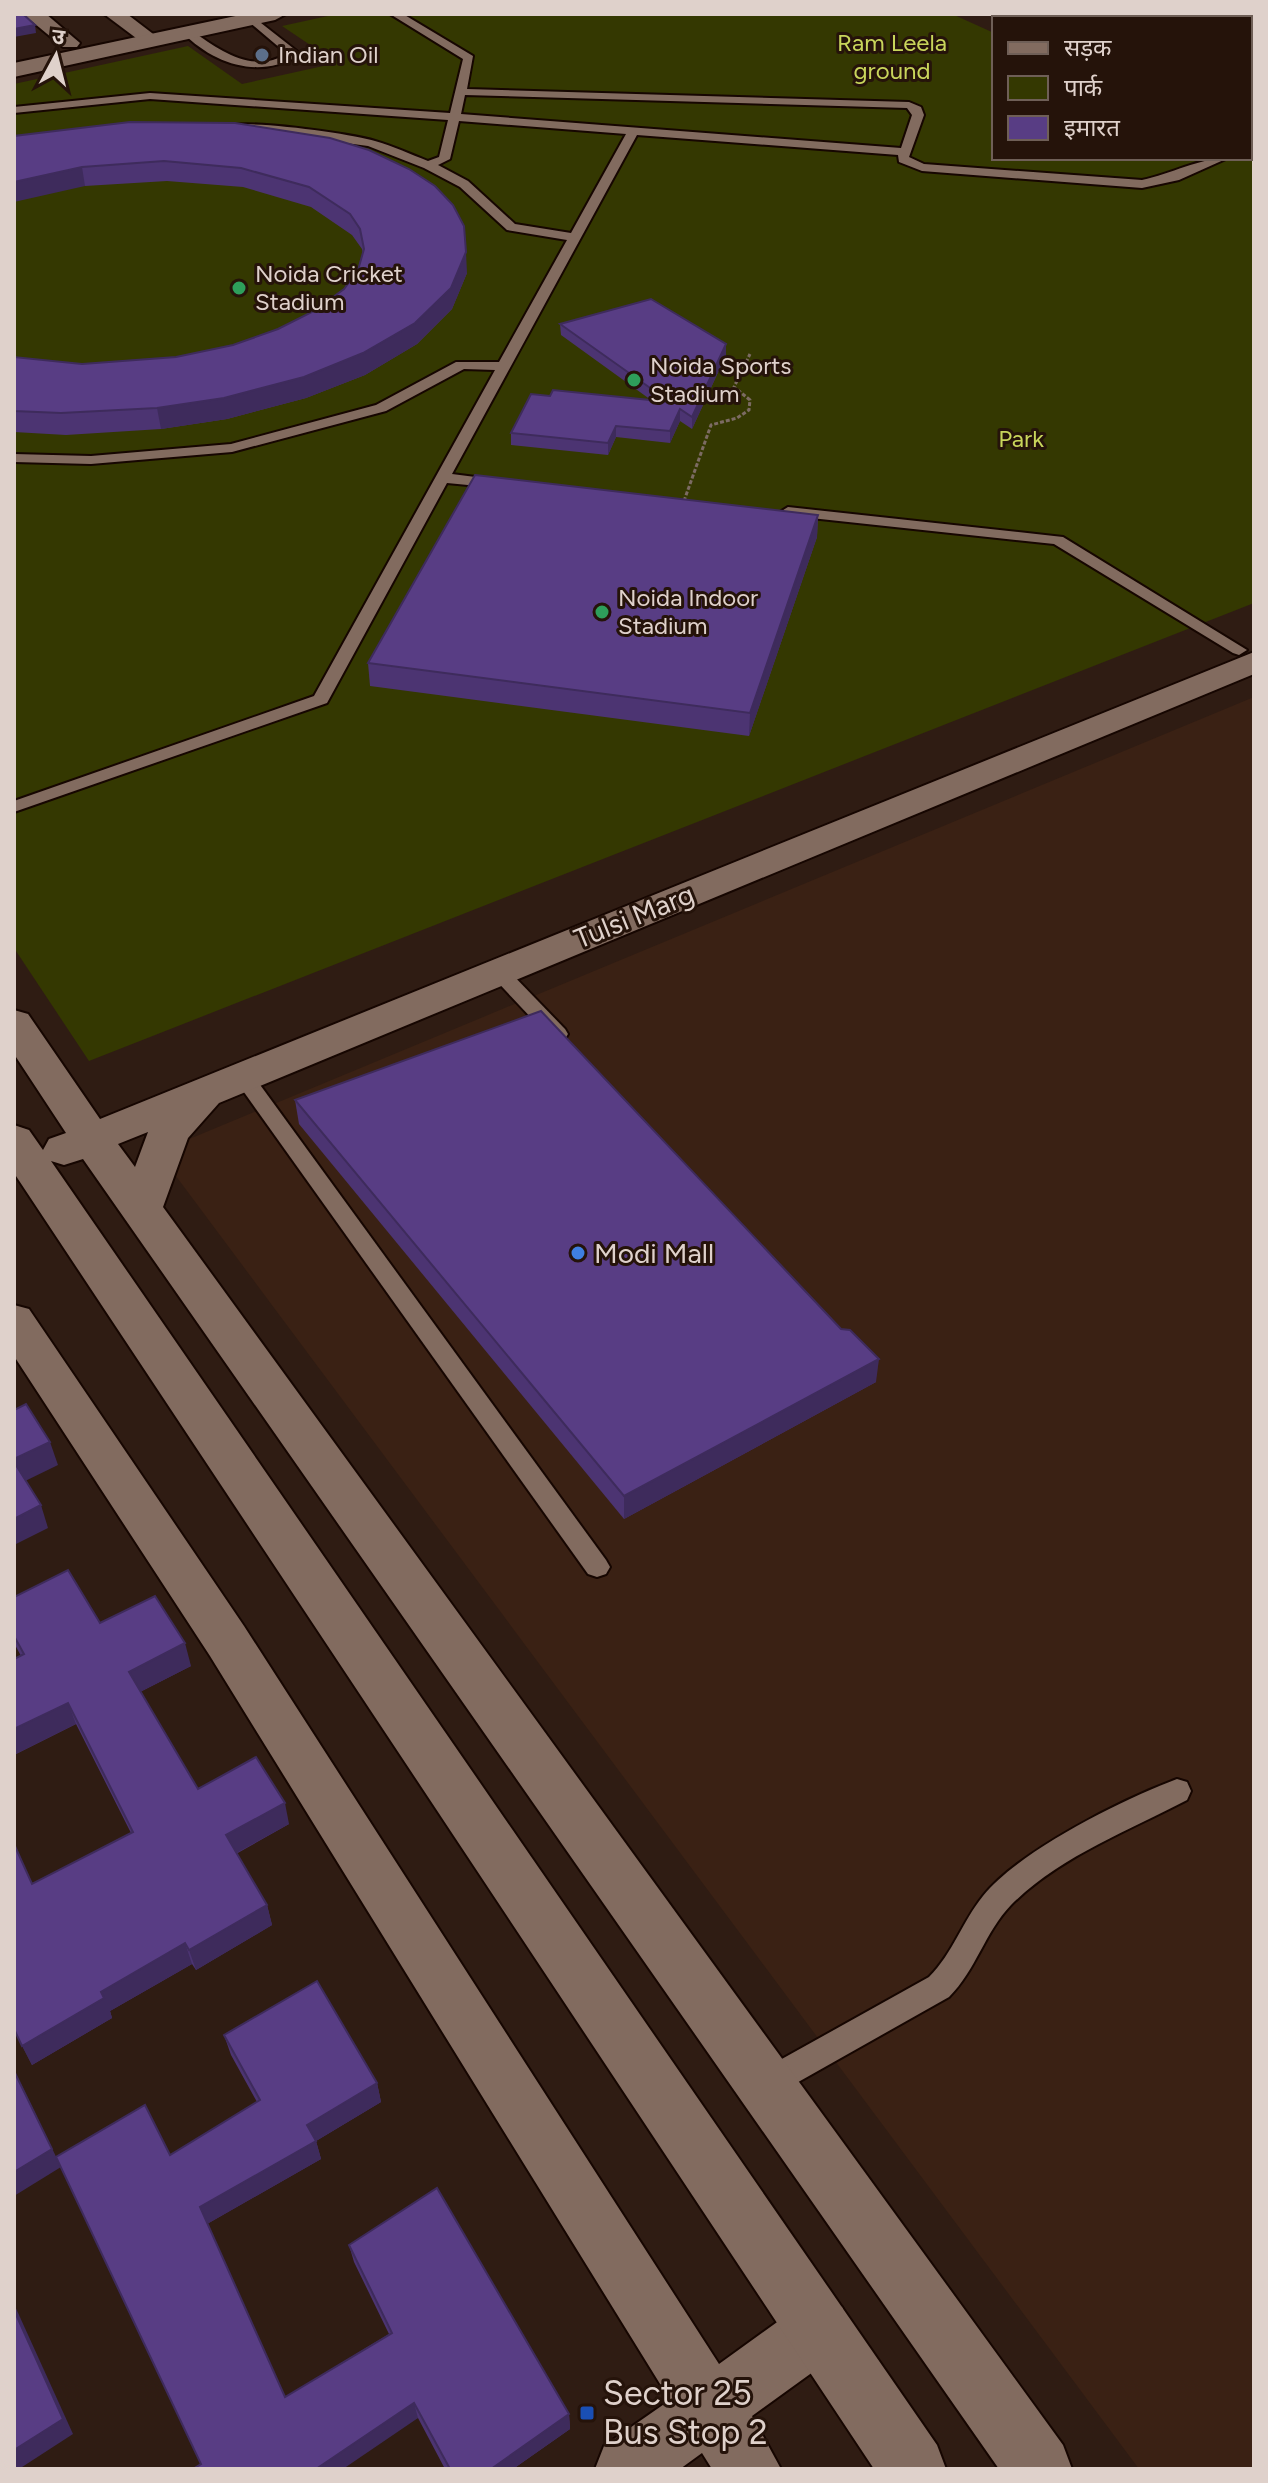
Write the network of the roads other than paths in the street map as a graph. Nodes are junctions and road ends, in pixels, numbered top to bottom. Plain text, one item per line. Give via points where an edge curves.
1 (33, 14) edge
2 (114, 14) edge
3 (209, 14) edge
4 (275, 14) edge
5 (395, 14) edge
6 (252, 19) junction
7 (188, 33) junction
8 (144, 35) junction
9 (70, 43) junction
10 (14, 55) edge
11 (14, 70) edge
12 (462, 92) junction
13 (14, 110) edge
14 (455, 117) junction
15 (220, 126) edge
16 (633, 131) junction
17 (904, 152) junction
18 (1217, 160) edge
19 (428, 165) junction
20 (575, 237) junction
21 (505, 366) junction
22 (14, 458) edge
23 (443, 478) junction
24 (518, 485) edge
25 (777, 511) edge
26 (1250, 654) edge
27 (14, 807) edge
28 (498, 971) junction
29 (14, 1023) edge
30 (573, 1050) edge
31 (224, 1083) junction
32 (83, 1126) junction
33 (19, 1153) edge
34 (141, 1208) junction
35 (14, 1321) edge
36 (597, 1567) dead end
37 (1177, 1791) dead end
38 (765, 2085) junction
39 (759, 2374) junction
40 (627, 2469) edge
41 (749, 2469) edge
42 (913, 2469) edge
43 (1039, 2469) edge

1 - 9 street
2 - 8 street
3 - 8 street
4 - 6 street
5 - 12 lane via 469,58
6 - 7 street
6 - 7 lane via 294,54 267,63 236,63
7 - 8 street
8 - 9 street
8 - 11 street
9 - 10 street
12 - 14 lane
12 - 17 lane via 909,105 918,115
13 - 14 lane via 150,96
14 - 16 lane
14 - 19 lane via 444,159
15 - 19 lane via 370,143
16 - 17 lane
16 - 20 lane
17 - 18 lane via 907,164 922,167 1121,184 1159,182
19 - 20 lane via 464,184 511,227
20 - 21 lane
21 - 22 lane via 461,365 381,408 232,448 91,460
21 - 23 lane
23 - 24 lane
23 - 27 lane via 321,699
25 - 26 lane via 1058,540
26 - 28 street, Tulsi Marg
26 - 32 street, Tulsi Marg
28 - 30 lane
28 - 31 street, Tulsi Marg
29 - 32 street
31 - 32 street, Tulsi Marg
31 - 34 street via 169,1132
31 - 36 lane
32 - 33 street, Tulsi Marg
32 - 34 street
33 - 39 street
34 - 38 street
35 - 39 street via 227,1641
37 - 38 lane via 1037,1868 1002,1894 984,1916 957,1972 939,1987
38 - 43 street
39 - 40 street
39 - 41 street
39 - 42 street

